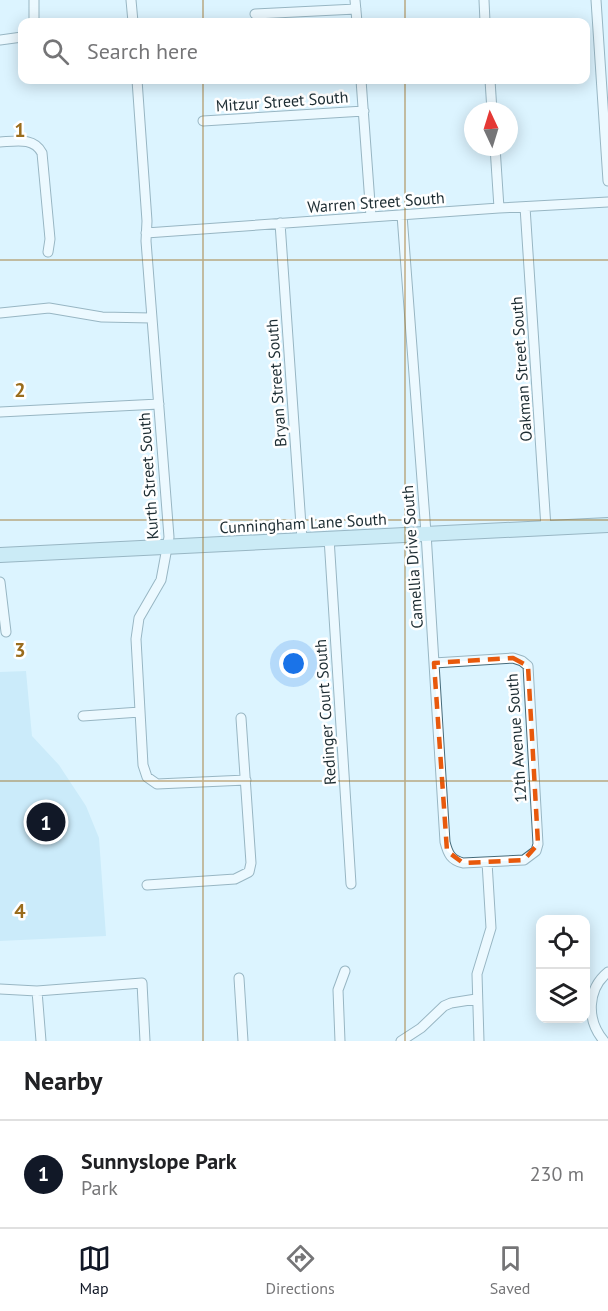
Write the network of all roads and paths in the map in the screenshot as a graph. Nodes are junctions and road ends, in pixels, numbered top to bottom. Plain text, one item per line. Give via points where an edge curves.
1 (34, 0) edge
2 (131, 0) edge
3 (484, 0) edge
4 (596, 0) edge
5 (355, 4) edge
6 (255, 14) dead end
7 (34, 18) edge
8 (133, 18) edge
9 (485, 18) edge
10 (18, 38) edge
11 (0, 40) edge
12 (137, 84) edge
13 (362, 84) edge
14 (490, 84) edge
15 (491, 102) edge
16 (364, 111) junction
17 (203, 121) dead end
18 (0, 142) edge
19 (496, 156) edge
20 (608, 181) edge
21 (608, 202) edge
22 (525, 207) junction
23 (499, 208) junction
24 (402, 215) junction
25 (371, 217) junction
26 (280, 223) junction
27 (146, 233) junction
28 (48, 252) dead end
29 (0, 314) edge
30 (151, 318) junction
31 (159, 404) junction
32 (0, 412) edge
33 (608, 525) edge
34 (546, 528) junction
35 (426, 533) junction
36 (329, 538) junction
37 (302, 540) junction
38 (168, 547) junction
39 (0, 555) edge
40 (0, 582) edge
41 (6, 632) dead end
42 (434, 663) junction
43 (140, 712) junction
44 (83, 716) dead end
45 (241, 718) dead end
46 (246, 780) junction
47 (487, 862) junction
48 (351, 884) dead end
49 (147, 885) dead end
50 (345, 971) dead end
51 (608, 972) edge
52 (239, 978) dead end
53 (0, 989) edge
54 (37, 991) junction
55 (476, 999) junction
56 (40, 1041) edge
57 (145, 1041) edge
58 (243, 1041) edge
59 (340, 1041) edge
60 (401, 1041) edge
61 (479, 1041) edge
62 (604, 1041) edge

1 - 7 street
2 - 8 street
3 - 9 street
4 - 20 street
5 - 6 street
10 - 11 street
12 - 27 street, Kurth Street South
13 - 16 street
14 - 15 street
16 - 17 street, Mitzur Street South
16 - 25 street
18 - 28 street via 31,142 39,147 50,239
19 - 23 street
21 - 22 street, Warren Street South
22 - 23 street, Warren Street South
22 - 34 street, Oakman Street South
23 - 24 street, Warren Street South
24 - 25 street, Warren Street South
24 - 35 street, Camellia Drive South
25 - 26 street, Warren Street South
26 - 27 street, Warren Street South
26 - 37 street, Bryan Street South
27 - 30 street, Kurth Street South
29 - 30 street via 49,308 102,317
30 - 31 street, Kurth Street South
31 - 32 street
31 - 38 street, Kurth Street South
33 - 34 street, Cunningham Lane South
34 - 35 street, Cunningham Lane South
35 - 36 street, Cunningham Lane South
35 - 42 street, Camellia Drive South
36 - 37 street, Cunningham Lane South
36 - 48 street, Redinger Court South
37 - 38 street, Cunningham Lane South
38 - 39 street, Cunningham Lane South
38 - 43 street, Kurth Street South via 161,580 139,618 137,629
40 - 41 street
42 - 47 street, Camellia Drive South via 445,842 455,861
42 - 47 street, 12th Avenue South via 513,658 528,666 538,844 536,851 524,860
43 - 44 street
43 - 46 street, Kurth Street South via 143,765 151,781 164,785
45 - 46 street
46 - 49 street via 249,872 235,879
47 - 55 street via 491,928 479,964
50 - 59 street via 338,990
51 - 62 street via 594,987 591,1001 595,1024
52 - 58 street
53 - 54 street
54 - 56 street
54 - 57 street via 142,984
55 - 60 street via 444,1006
55 - 61 street

